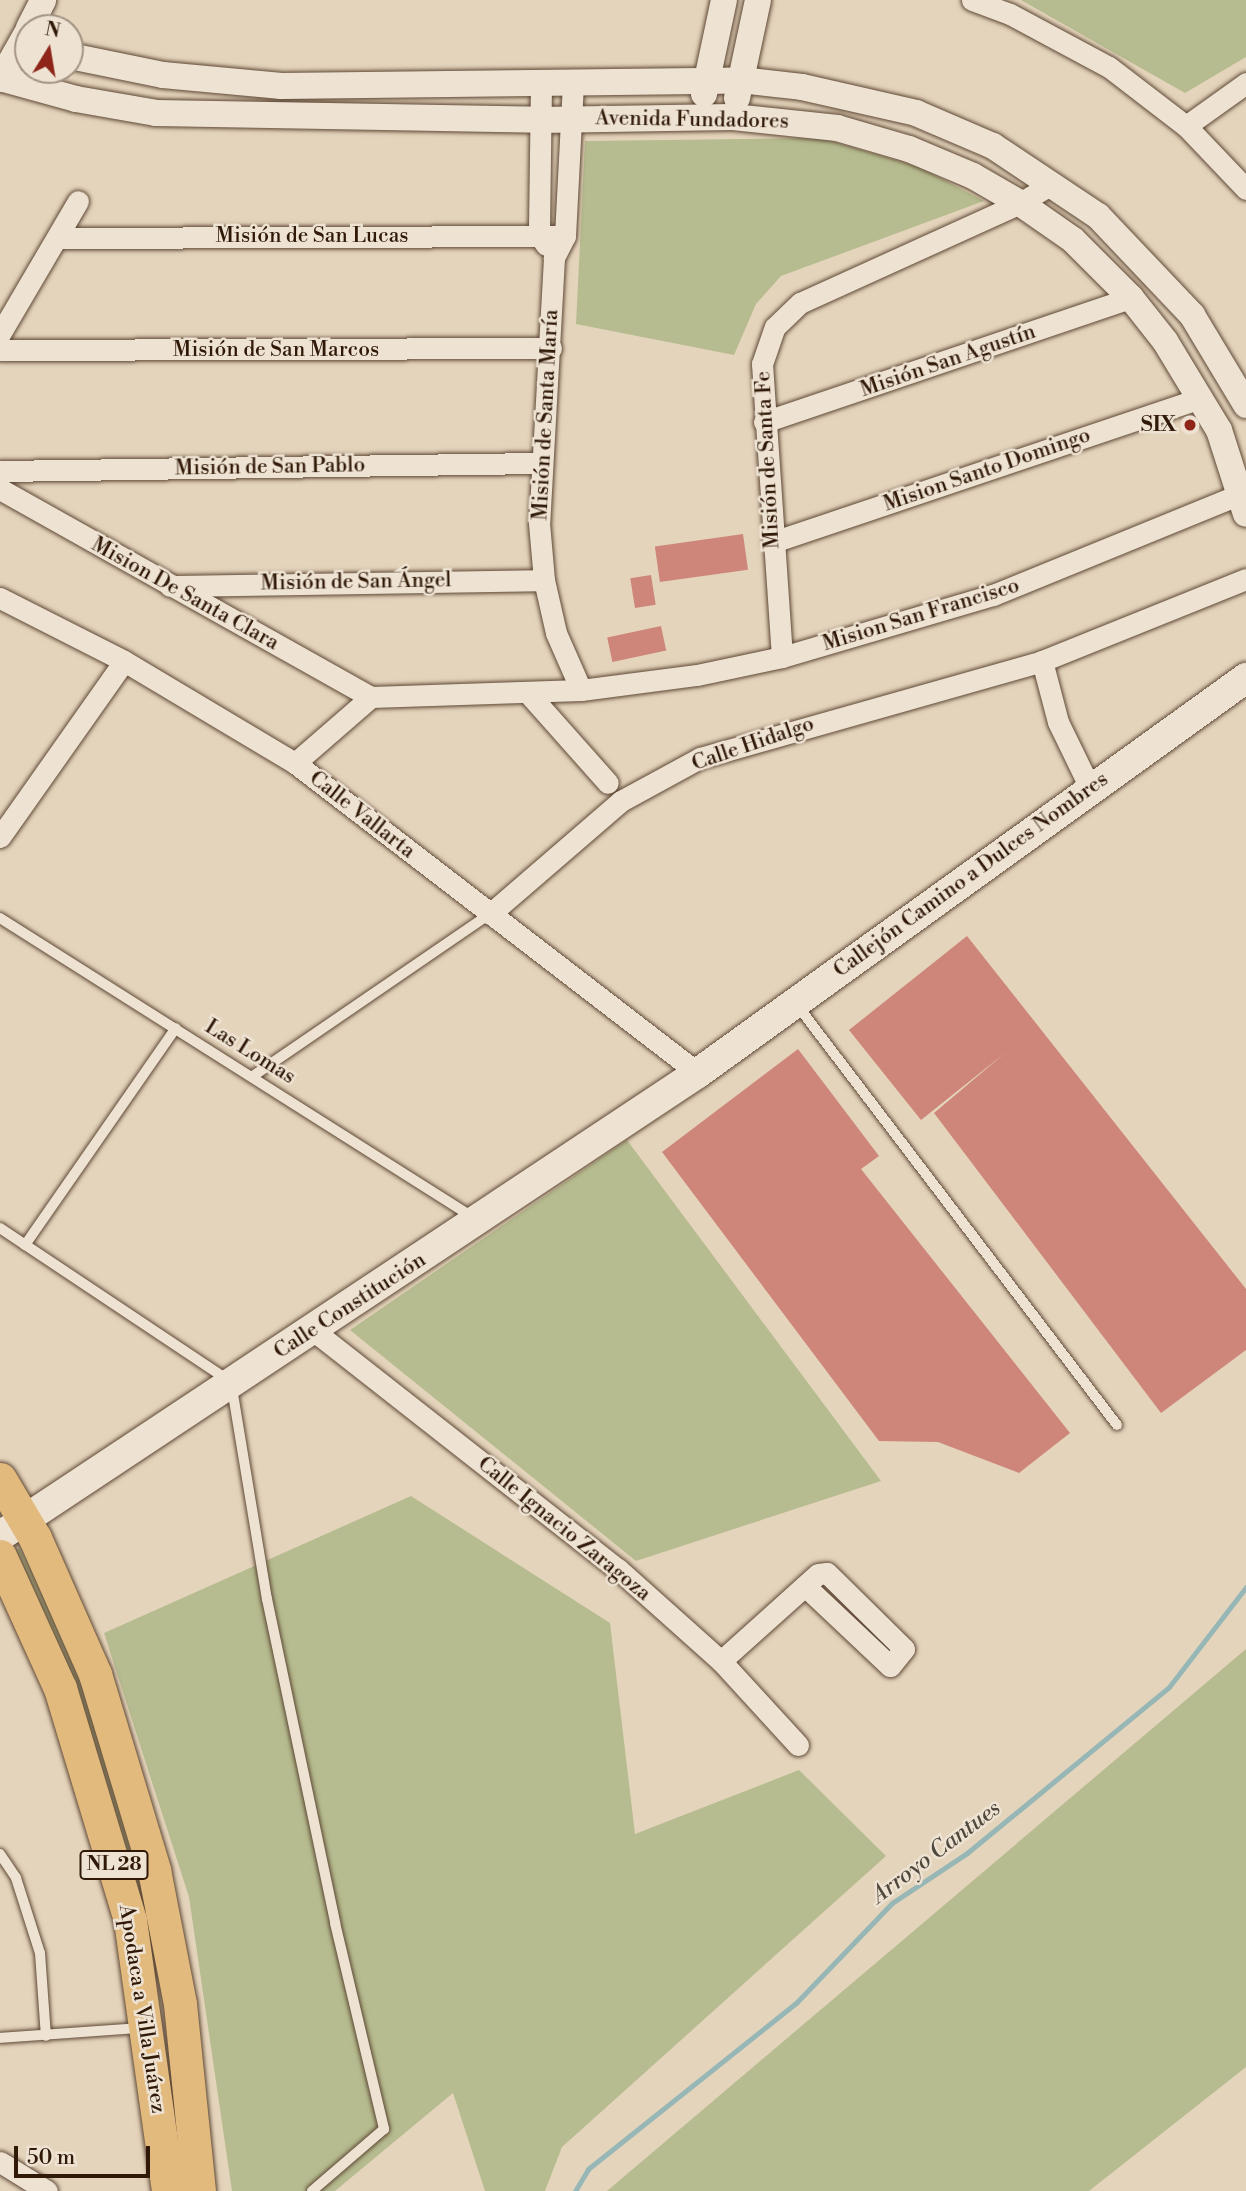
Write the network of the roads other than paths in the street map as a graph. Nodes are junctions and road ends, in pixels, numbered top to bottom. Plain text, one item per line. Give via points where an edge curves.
1 (724, 0) edge
2 (758, 0) edge
3 (972, 0) edge
4 (14, 52) edge
5 (84, 59) edge
6 (707, 79) junction
7 (0, 80) edge
8 (741, 80) junction
9 (573, 83) junction
10 (1246, 83) edge
11 (541, 84) junction
12 (701, 117) junction
13 (733, 117) junction
14 (571, 119) junction
15 (540, 120) junction
16 (1186, 126) junction
17 (1052, 184) junction
18 (1246, 189) edge
19 (78, 201) dead end
20 (1020, 203) junction
21 (539, 235) junction
22 (565, 236) junction
23 (60, 238) junction
24 (554, 258) junction
25 (1131, 298) junction
26 (0, 334) edge
27 (551, 348) junction
28 (0, 350) edge
29 (1200, 398) junction
30 (1246, 405) edge
31 (764, 422) junction
32 (540, 463) junction
33 (0, 471) edge
34 (0, 489) edge
35 (1245, 500) edge
36 (773, 542) junction
37 (1246, 579) edge
38 (544, 580) junction
39 (168, 586) junction
40 (0, 598) edge
41 (782, 657) junction
42 (124, 661) junction
43 (1042, 661) junction
44 (1246, 678) edge
45 (582, 690) junction
46 (528, 693) junction
47 (371, 697) junction
48 (295, 763) junction
49 (608, 783) dead end
50 (1090, 788) junction
51 (0, 837) edge
52 (490, 914) junction
53 (0, 918) edge
54 (795, 1003) junction
55 (176, 1028) junction
56 (698, 1073) junction
57 (253, 1076) junction
58 (479, 1221) junction
59 (0, 1228) edge
60 (25, 1245) junction
61 (314, 1331) junction
62 (231, 1382) junction
63 (1117, 1425) dead end
64 (0, 1479) edge
65 (12, 1528) edge
66 (0, 1556) edge
67 (805, 1586) junction
68 (721, 1661) junction
69 (798, 1745) dead end
70 (0, 1854) edge
71 (148, 2028) junction
72 (46, 2036) junction
73 (0, 2038) edge
74 (0, 2162) edge
75 (47, 2191) edge
76 (167, 2191) edge
77 (199, 2191) edge
78 (312, 2191) edge

1 - 6 street
2 - 8 street
3 - 16 street via 1010,13 1109,68
4 - 7 street
5 - 11 street, Avenida Fundadores via 221,83
6 - 8 street, Avenida Fundadores
6 - 9 street, Avenida Fundadores
6 - 12 street
7 - 15 street, Avenida Fundadores via 156,113
8 - 13 street
8 - 17 street, Avenida Fundadores via 802,87 916,113 993,146
9 - 11 street, Avenida Fundadores
9 - 14 street
10 - 16 street
11 - 15 street
12 - 13 street, Avenida Fundadores
12 - 14 street, Avenida Fundadores
13 - 20 street, Avenida Fundadores via 838,128 909,149 973,176
14 - 15 street, Avenida Fundadores
14 - 22 street
15 - 21 street
16 - 18 street
17 - 20 street, Misión de Santa Fe
17 - 30 street, Avenida Fundadores via 1098,216 1153,270 1192,315
19 - 23 street
20 - 25 street, Avenida Fundadores via 1073,240
20 - 31 street, Misión de Santa Fe via 800,303 775,327 762,365
21 - 22 street, Misión de San Lucas
21 - 23 street, Misión de San Lucas
21 - 24 street
22 - 24 street
23 - 26 street
24 - 27 street, Misión de Santa María
25 - 29 street, Avenida Fundadores
25 - 31 street, Misión San Agustín
27 - 28 street, Misión de San Marcos
27 - 32 street, Misión de Santa María
29 - 35 street, Avenida Fundadores via 1219,430
29 - 36 street, Mision Santo Domingo
31 - 36 street, Misión de Santa Fe
32 - 33 street, Misión de San Pablo
32 - 38 street, Misión de Santa María
34 - 39 street, Mision De Santa Clara
35 - 41 street, Mision San Francisco via 993,595
36 - 41 street, Misión de Santa Fe
37 - 43 street, Calle Hidalgo
38 - 39 street, Misión de San Ángel
38 - 45 street, Misión de Santa María via 556,633
39 - 47 street, Mision De Santa Clara
40 - 42 street, Calle Vallarta
41 - 45 street, Mision San Francisco via 697,676
42 - 48 street, Calle Vallarta
42 - 51 street
43 - 50 street via 1058,722
43 - 52 street, Calle Hidalgo via 700,758 621,801
44 - 50 main road, Callejón Camino a Dulces Nombres
45 - 46 street, Mision San Francisco
46 - 47 street, Mision San Francisco
46 - 49 street
47 - 48 street
48 - 52 street, Calle Vallarta
50 - 54 main road, Callejón Camino a Dulces Nombres
52 - 56 street, Calle Vallarta
52 - 57 lane, Calle Hidalgo
53 - 55 lane, Las Lomas
54 - 56 main road, Callejón Camino a Dulces Nombres
54 - 63 lane
55 - 57 lane, Las Lomas
55 - 60 lane
56 - 58 main road, Calle Constitución
57 - 58 lane, Las Lomas
58 - 61 main road, Calle Constitución
59 - 60 lane
60 - 62 lane
61 - 62 main road, Calle Constitución
61 - 68 street, Calle Ignacio Zaragoza via 618,1569
62 - 65 main road, Calle Constitución
62 - 78 lane via 267,1599 384,2129
64 - 65 main road, Apodaca a Villa Juárez / NL 28
65 - 77 main road, Apodaca a Villa Juárez / NL 28 via 95,1674 154,1870 180,2004
66 - 71 main road, Apodaca a Villa Juárez / NL 28 via 50,1663 90,1782 130,1920
67 - 67 street via 818,1574 834,1576 904,1649 890,1666
67 - 68 street
68 - 69 street, Calle Ignacio Zaragoza
70 - 72 lane via 16,1878 40,1953
71 - 72 lane
71 - 76 main road, Apodaca a Villa Juárez / NL 28
72 - 73 lane
74 - 75 street

